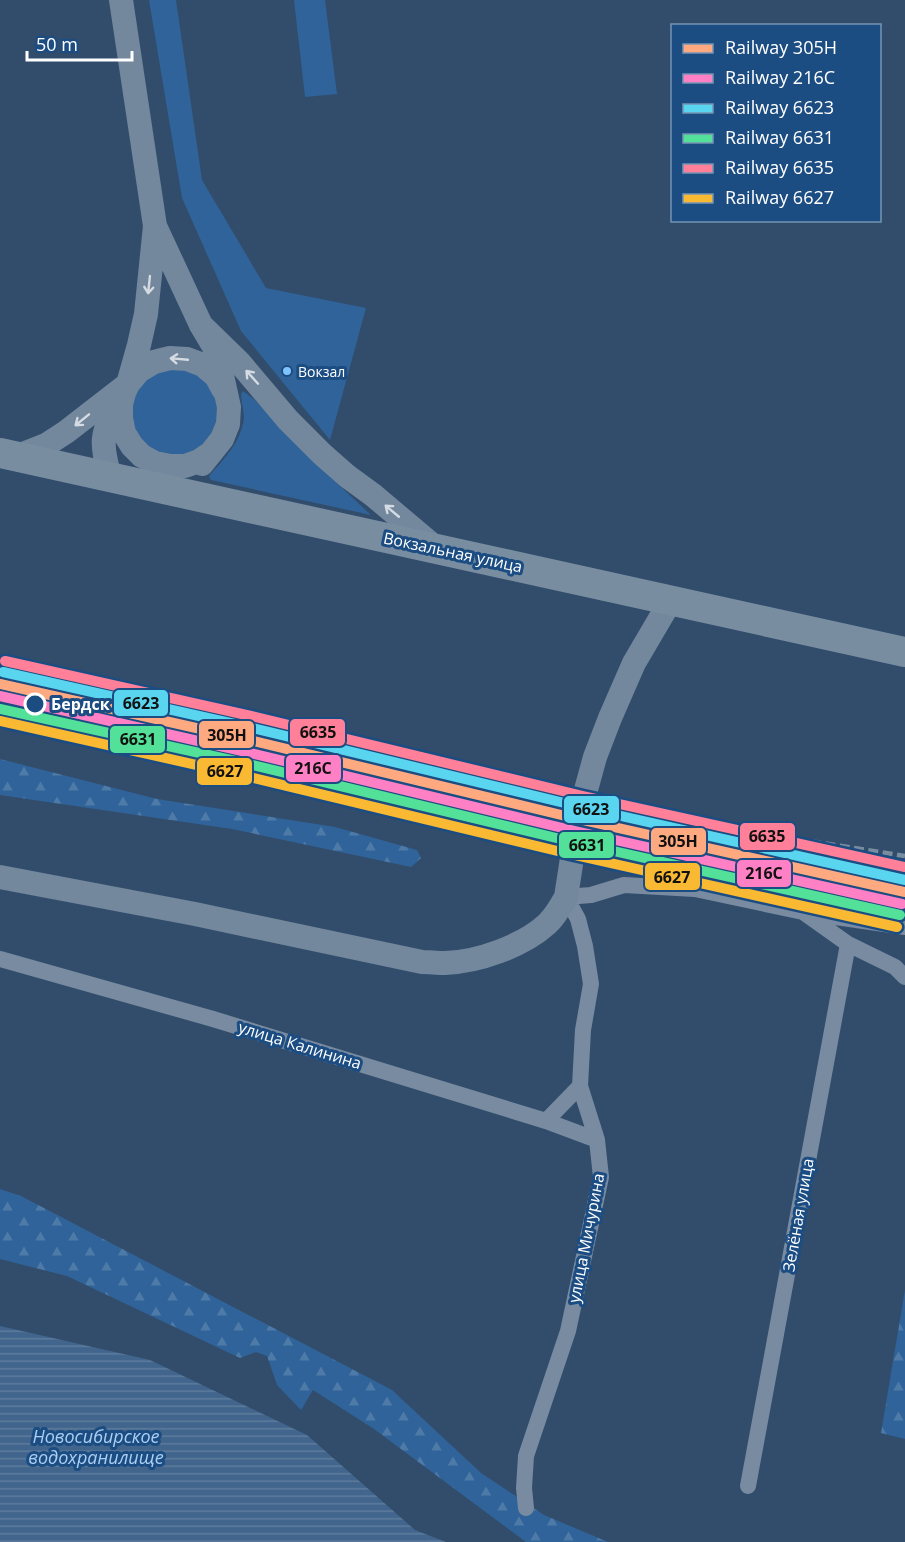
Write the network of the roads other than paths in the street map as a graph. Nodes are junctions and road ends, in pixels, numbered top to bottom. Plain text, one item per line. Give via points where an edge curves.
1 (121, 0) edge
2 (154, 226) junction
3 (201, 325) junction
4 (225, 391) junction
5 (125, 394) junction
6 (211, 453) junction
7 (9, 454) edge
8 (110, 477) junction
9 (182, 487) junction
10 (437, 549) junction
11 (671, 600) junction
12 (905, 652) edge
13 (0, 877) edge
14 (566, 897) junction
15 (803, 912) junction
16 (905, 927) edge
17 (848, 944) junction
18 (0, 959) edge
19 (905, 977) edge
20 (580, 1086) junction
21 (546, 1121) junction
22 (597, 1140) junction
23 (748, 1486) dead end
24 (526, 1508) dead end

1 - 2 main road
2 - 3 main road
2 -> 5 main road via 146,314
3 - 4 main road via 214,347
10 -> 3 main road via 322,454
4 -> 5 main road via 216,376 202,365 170,358 139,371
4 - 6 main road via 228,424
5 - 6 main road via 121,418 124,433 142,456 155,463 185,466
5 -> 7 main road via 46,445
5 - 8 main road via 104,434
6 - 9 main road
7 - 8 highway, Вокзальная улица
8 - 9 highway, Вокзальная улица
9 - 10 highway, Вокзальная улица
10 - 11 highway, Вокзальная улица
11 - 12 highway, Вокзальная улица
11 - 14 main road via 634,663 610,718 581,806
13 - 14 main road via 422,962 447,963 501,951 530,937 549,923
14 - 15 street via 591,895 624,885 695,889
14 - 20 street, улица Мичурина via 578,920 591,984 583,1029
15 - 16 street
15 - 17 street
17 - 19 street via 895,967
17 - 23 street, Зелёная улица
18 - 21 street, улица Калинина via 213,1019
20 - 21 street
20 - 22 street, улица Мичурина
21 - 22 street, улица Калинина
22 - 24 street, улица Мичурина via 601,1177 568,1330 526,1456

